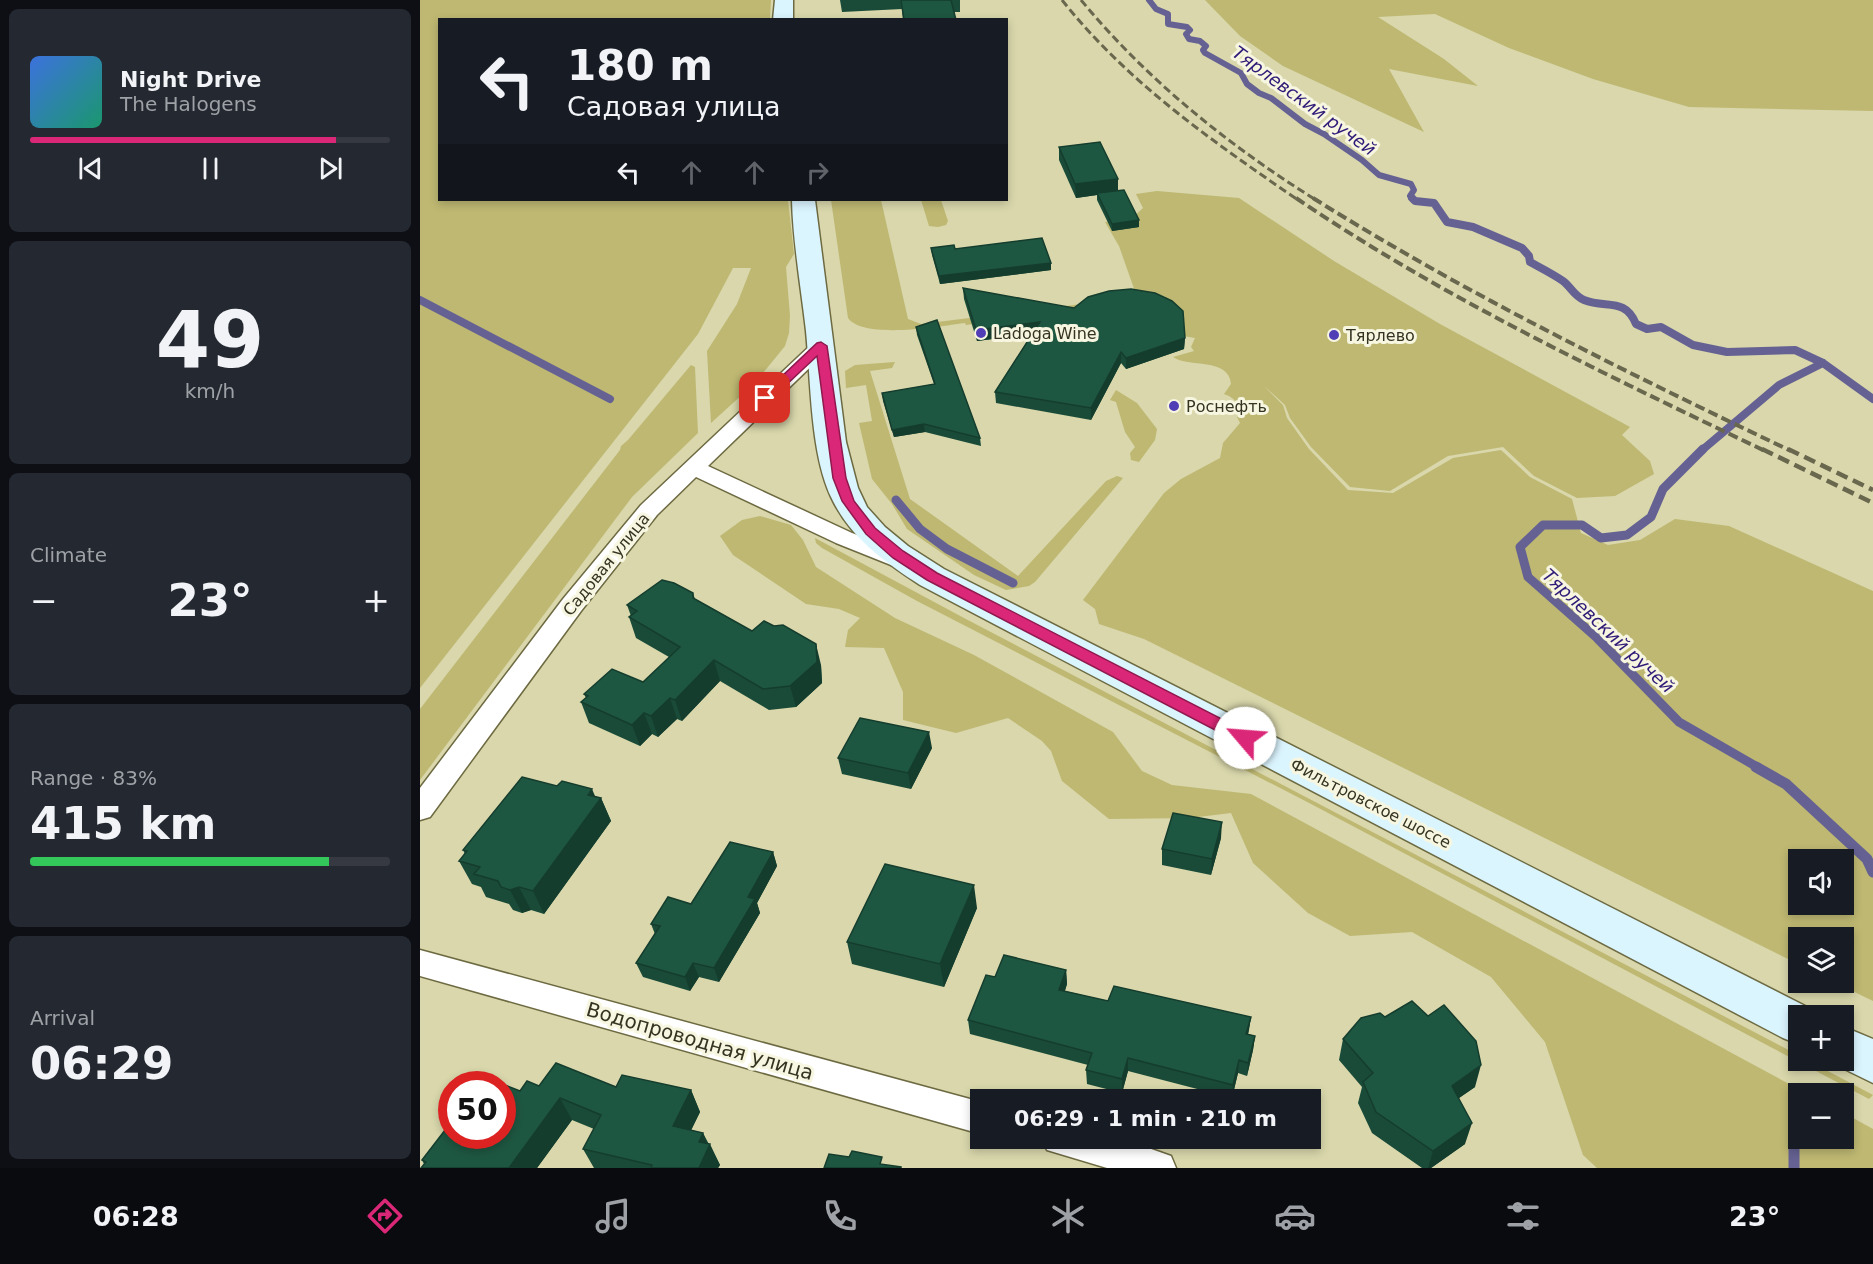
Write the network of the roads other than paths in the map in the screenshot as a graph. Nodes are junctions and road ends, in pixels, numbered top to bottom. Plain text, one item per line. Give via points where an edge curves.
1 (784, 0) edge
2 (783, 18) edge
3 (804, 201) edge
4 (821, 346) junction
5 (693, 467) junction
6 (909, 562) junction
7 (420, 809) edge
8 (420, 963) edge
9 (1788, 1019) edge
10 (1854, 1052) edge
11 (1873, 1062) edge
12 (970, 1115) edge
13 (1098, 1149) edge
14 (1154, 1165) edge

1 - 2 main road
3 - 4 main road, Фильтровское шоссе
4 - 5 street, Садовая улица
4 - 6 main road, Фильтровское шоссе via 839,478 848,501 870,531
5 - 6 street via 844,538
5 - 7 street, Садовая улица via 650,510 572,605
6 - 9 main road, Фильтровское шоссе
8 - 12 street, Водопроводная улица
10 - 11 main road
13 - 14 street

